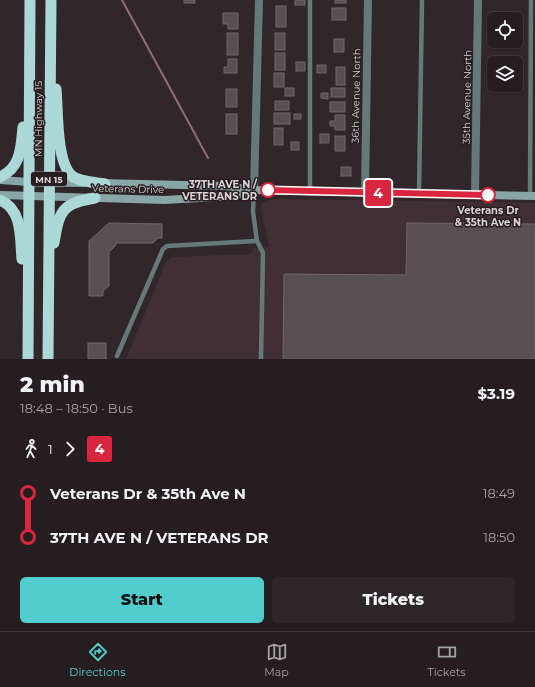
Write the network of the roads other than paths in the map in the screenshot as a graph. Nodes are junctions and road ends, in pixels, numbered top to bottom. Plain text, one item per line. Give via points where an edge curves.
1 (30, 0) edge
2 (51, 0) edge
3 (259, 0) edge
4 (310, 0) edge
5 (368, 0) edge
6 (422, 0) edge
7 (478, 0) edge
8 (531, 0) edge
9 (50, 24) junction
10 (30, 45) junction
11 (0, 178) edge
12 (29, 182) junction
13 (49, 182) junction
14 (104, 184) junction
15 (254, 190) junction
16 (310, 191) junction
17 (365, 192) junction
18 (419, 194) junction
19 (0, 195) edge
20 (475, 195) junction
21 (28, 196) junction
22 (532, 196) edge
23 (49, 197) junction
24 (95, 198) junction
25 (0, 200) edge
26 (257, 241) junction
27 (48, 287) junction
28 (28, 330) junction
29 (117, 356) dead end
30 (28, 359) edge
31 (48, 359) edge
32 (261, 359) edge

1 - 10 highway, MN Highway 15 / MN 15
2 - 9 highway, MN Highway 15 / MN 15
3 - 15 street
4 - 16 lane
5 - 17 street, 36th Avenue North
6 - 18 lane
7 - 20 street, 35th Avenue North
8 - 22 lane
9 - 13 highway, MN Highway 15 / MN 15
9 - 14 highway via 64,164 75,178
10 - 11 highway via 19,157 14,168
10 - 12 highway, MN Highway 15 / MN 15
11 - 12 main road, Veterans Drive
12 - 13 main road, Veterans Drive
12 - 21 highway, MN Highway 15 / MN 15
13 - 14 main road, Veterans Drive
13 - 23 highway, MN Highway 15 / MN 15
14 - 15 main road, Veterans Drive via 225,186
15 - 16 main road, Veterans Drive
15 - 24 main road, Veterans Drive via 232,196 188,199
15 - 26 lane via 253,212
16 - 17 main road, Veterans Drive
17 - 18 main road, Veterans Drive
18 - 20 main road, Veterans Drive
19 - 21 main road, Veterans Drive
20 - 22 main road, Veterans Drive
21 - 23 main road, Veterans Drive
21 - 28 highway, MN Highway 15 / MN 15
23 - 24 main road, Veterans Drive
23 - 27 highway, MN Highway 15 / MN 15
24 - 27 highway via 75,202 61,214 56,228
25 - 28 highway via 11,207 18,220
26 - 29 lane via 167,246 163,249
26 - 32 lane via 263,254
27 - 31 highway, MN Highway 15 / MN 15
28 - 30 highway, MN Highway 15 / MN 15

